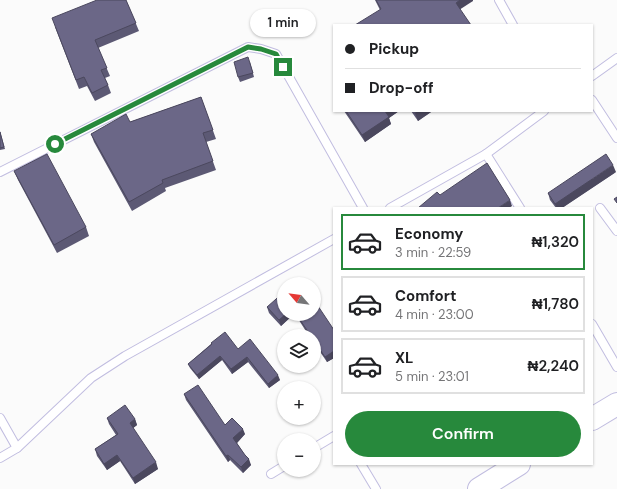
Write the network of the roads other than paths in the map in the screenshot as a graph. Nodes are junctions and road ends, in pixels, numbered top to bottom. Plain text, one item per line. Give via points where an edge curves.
1 (499, 0) edge
2 (512, 24) edge
3 (617, 58) edge
4 (593, 75) edge
5 (593, 102) edge
6 (543, 112) edge
7 (617, 138) edge
8 (486, 154) junction
9 (0, 172) edge
10 (362, 207) edge
11 (392, 207) edge
12 (519, 207) edge
13 (600, 208) dead end
14 (617, 231) edge
15 (333, 240) edge
16 (593, 326) edge
17 (617, 367) edge
18 (617, 404) edge
19 (0, 418) edge
20 (593, 418) edge
21 (333, 437) edge
22 (321, 444) edge
23 (17, 448) junction
24 (0, 458) edge
25 (362, 465) edge
26 (517, 465) edge
27 (277, 470) edge
28 (271, 474) dead end
29 (376, 489) edge
30 (479, 489) edge

1 - 2 lane
3 - 4 lane
5 - 7 lane
6 - 8 lane
8 - 11 lane
8 - 12 lane
9 - 10 lane via 248,47 276,54
13 - 14 lane
15 - 23 lane via 125,356 91,378
16 - 17 lane
18 - 20 main road
19 - 23 lane
21 - 22 lane
23 - 24 lane
25 - 29 lane
26 - 30 main road
27 - 28 lane

